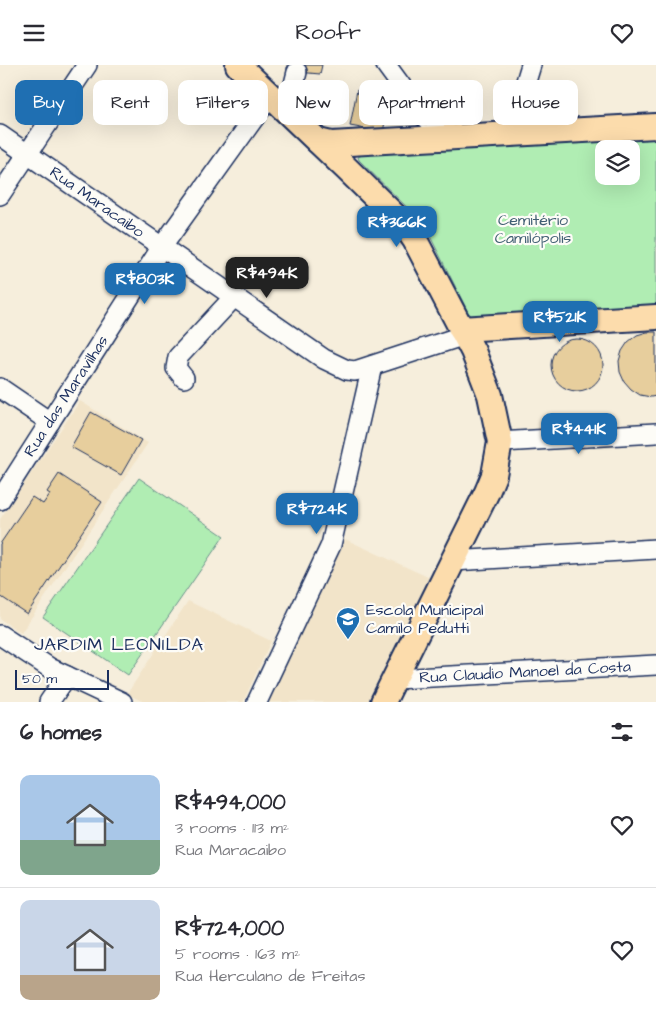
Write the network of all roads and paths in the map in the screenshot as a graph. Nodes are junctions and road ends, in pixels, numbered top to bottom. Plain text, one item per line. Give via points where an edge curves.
1 (87, 65) edge
2 (238, 65) edge
3 (386, 65) edge
4 (531, 65) edge
5 (297, 72) dead end
6 (295, 80) edge
7 (397, 80) edge
8 (270, 96) junction
9 (278, 104) edge
10 (301, 125) edge
11 (419, 125) edge
12 (434, 125) edge
13 (656, 126) edge
14 (510, 134) junction
15 (0, 135) edge
16 (457, 137) junction
17 (407, 140) junction
18 (318, 141) junction
19 (359, 143) junction
20 (28, 153) junction
21 (346, 167) junction
22 (0, 195) edge
23 (162, 248) junction
24 (234, 297) junction
25 (656, 317) edge
26 (463, 332) junction
27 (372, 366) junction
28 (184, 378) dead end
29 (0, 388) edge
30 (50, 422) junction
31 (656, 433) edge
32 (500, 442) junction
33 (2, 492) edge
34 (656, 549) edge
35 (453, 561) junction
36 (0, 635) edge
37 (656, 665) edge
38 (67, 676) junction
39 (395, 679) junction
40 (49, 702) edge
41 (122, 702) edge
42 (257, 702) edge
43 (383, 702) edge

1 - 20 street
2 - 8 main road
3 - 7 street
4 - 14 street
5 - 6 street
8 - 9 main road
8 - 23 street, Rua das Maravilhas
10 - 18 main road
11 - 17 street
12 - 16 street
13 - 14 main road
14 - 16 main road
15 - 20 street, Rua Maracaibo
16 - 17 main road
17 - 19 main road
18 - 19 main road
18 - 21 main road
19 - 21 main road via 347,155
20 - 22 street
20 - 23 street, Rua Maracaibo
21 - 26 main road via 406,227
23 - 24 street, Rua Maracaibo
23 - 30 street, Rua das Maravilhas
24 - 27 street, Rua Maracaibo via 324,359 351,371
24 - 28 street via 178,357 176,368
25 - 26 main road
26 - 27 street, Rua Maracaibo
26 - 32 main road via 490,395
27 - 42 street via 332,545
29 - 30 street
30 - 33 street, Rua das Maravilhas
31 - 32 street
32 - 35 main road via 494,475
34 - 35 street
35 - 39 main road
36 - 38 street
37 - 39 street, Rua Claudio Manoel da Costa
38 - 40 street
38 - 41 street
39 - 43 main road

